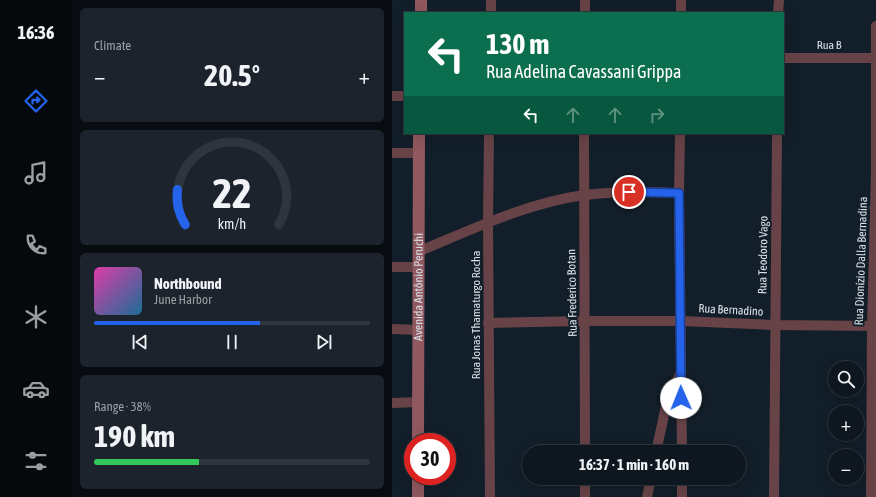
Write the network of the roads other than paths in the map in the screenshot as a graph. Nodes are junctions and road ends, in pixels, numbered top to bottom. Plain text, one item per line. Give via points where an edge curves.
1 (421, 0) edge
2 (491, 0) edge
3 (586, 0) edge
4 (681, 0) edge
5 (779, 0) edge
6 (420, 12) edge
7 (491, 12) edge
8 (585, 12) edge
9 (681, 12) edge
10 (778, 12) edge
11 (876, 26) edge
12 (784, 58) edge
13 (876, 58) edge
14 (392, 96) edge
15 (404, 96) edge
16 (419, 134) edge
17 (489, 134) edge
18 (584, 134) edge
19 (680, 134) edge
20 (777, 134) edge
21 (392, 153) edge
22 (419, 153) junction
23 (876, 172) edge
24 (679, 193) junction
25 (584, 195) junction
26 (488, 223) junction
27 (420, 251) junction
28 (392, 267) edge
29 (419, 267) junction
30 (681, 320) junction
31 (585, 321) junction
32 (488, 323) junction
33 (775, 326) junction
34 (874, 326) edge
35 (392, 329) edge
36 (419, 330) junction
37 (681, 371) junction
38 (419, 402) junction
39 (392, 403) edge
40 (418, 433) edge
41 (585, 445) edge
42 (658, 445) edge
43 (682, 445) edge
44 (418, 485) edge
45 (585, 485) edge
46 (650, 485) edge
47 (682, 485) edge
48 (418, 497) edge
49 (490, 497) edge
50 (585, 497) edge
51 (647, 497) edge
52 (682, 497) edge
53 (774, 497) edge
54 (871, 497) edge

1 - 6 main road
2 - 7 street
3 - 8 street
4 - 9 street
5 - 10 street
11 - 13 street, Rua Dionízio Dalla Bernadina
12 - 13 street, Rua B
13 - 23 street, Rua Dionízio Dalla Bernadina
14 - 15 street
16 - 22 main road, Avenida Antônio Peruchi
17 - 26 street, Rua Jonas Thamaturgo Rocha
18 - 25 street, Rua Frederico Botan
19 - 24 street
20 - 33 street, Rua Teodoro Vago
21 - 22 street
22 - 27 main road, Avenida Antônio Peruchi
23 - 34 street, Rua Dionízio Dalla Bernadina
24 - 25 street via 629,192
24 - 30 street
25 - 26 street via 541,204
25 - 31 street, Rua Frederico Botan
26 - 27 street
26 - 32 street, Rua Jonas Thamaturgo Rocha
27 - 29 main road, Avenida Antônio Peruchi
28 - 29 street
29 - 36 main road, Avenida Antônio Peruchi
30 - 31 street, Rua Bernadino
30 - 33 street, Rua Bernadino
30 - 37 street
31 - 32 street, Rua Bernadino
31 - 41 street, Rua Frederico Botan
32 - 49 street, Rua Jonas Thamaturgo Rocha
33 - 34 street, Rua Bernadino
33 - 53 street, Rua Teodoro Vago
34 - 54 street, Rua Dionízio Dalla Bernadina
35 - 36 street
36 - 38 main road, Avenida Antônio Peruchi
37 - 42 street via 666,406
37 - 43 street
38 - 39 street
38 - 40 main road, Avenida Antônio Peruchi
44 - 48 main road
45 - 50 street
46 - 51 street
47 - 52 street

